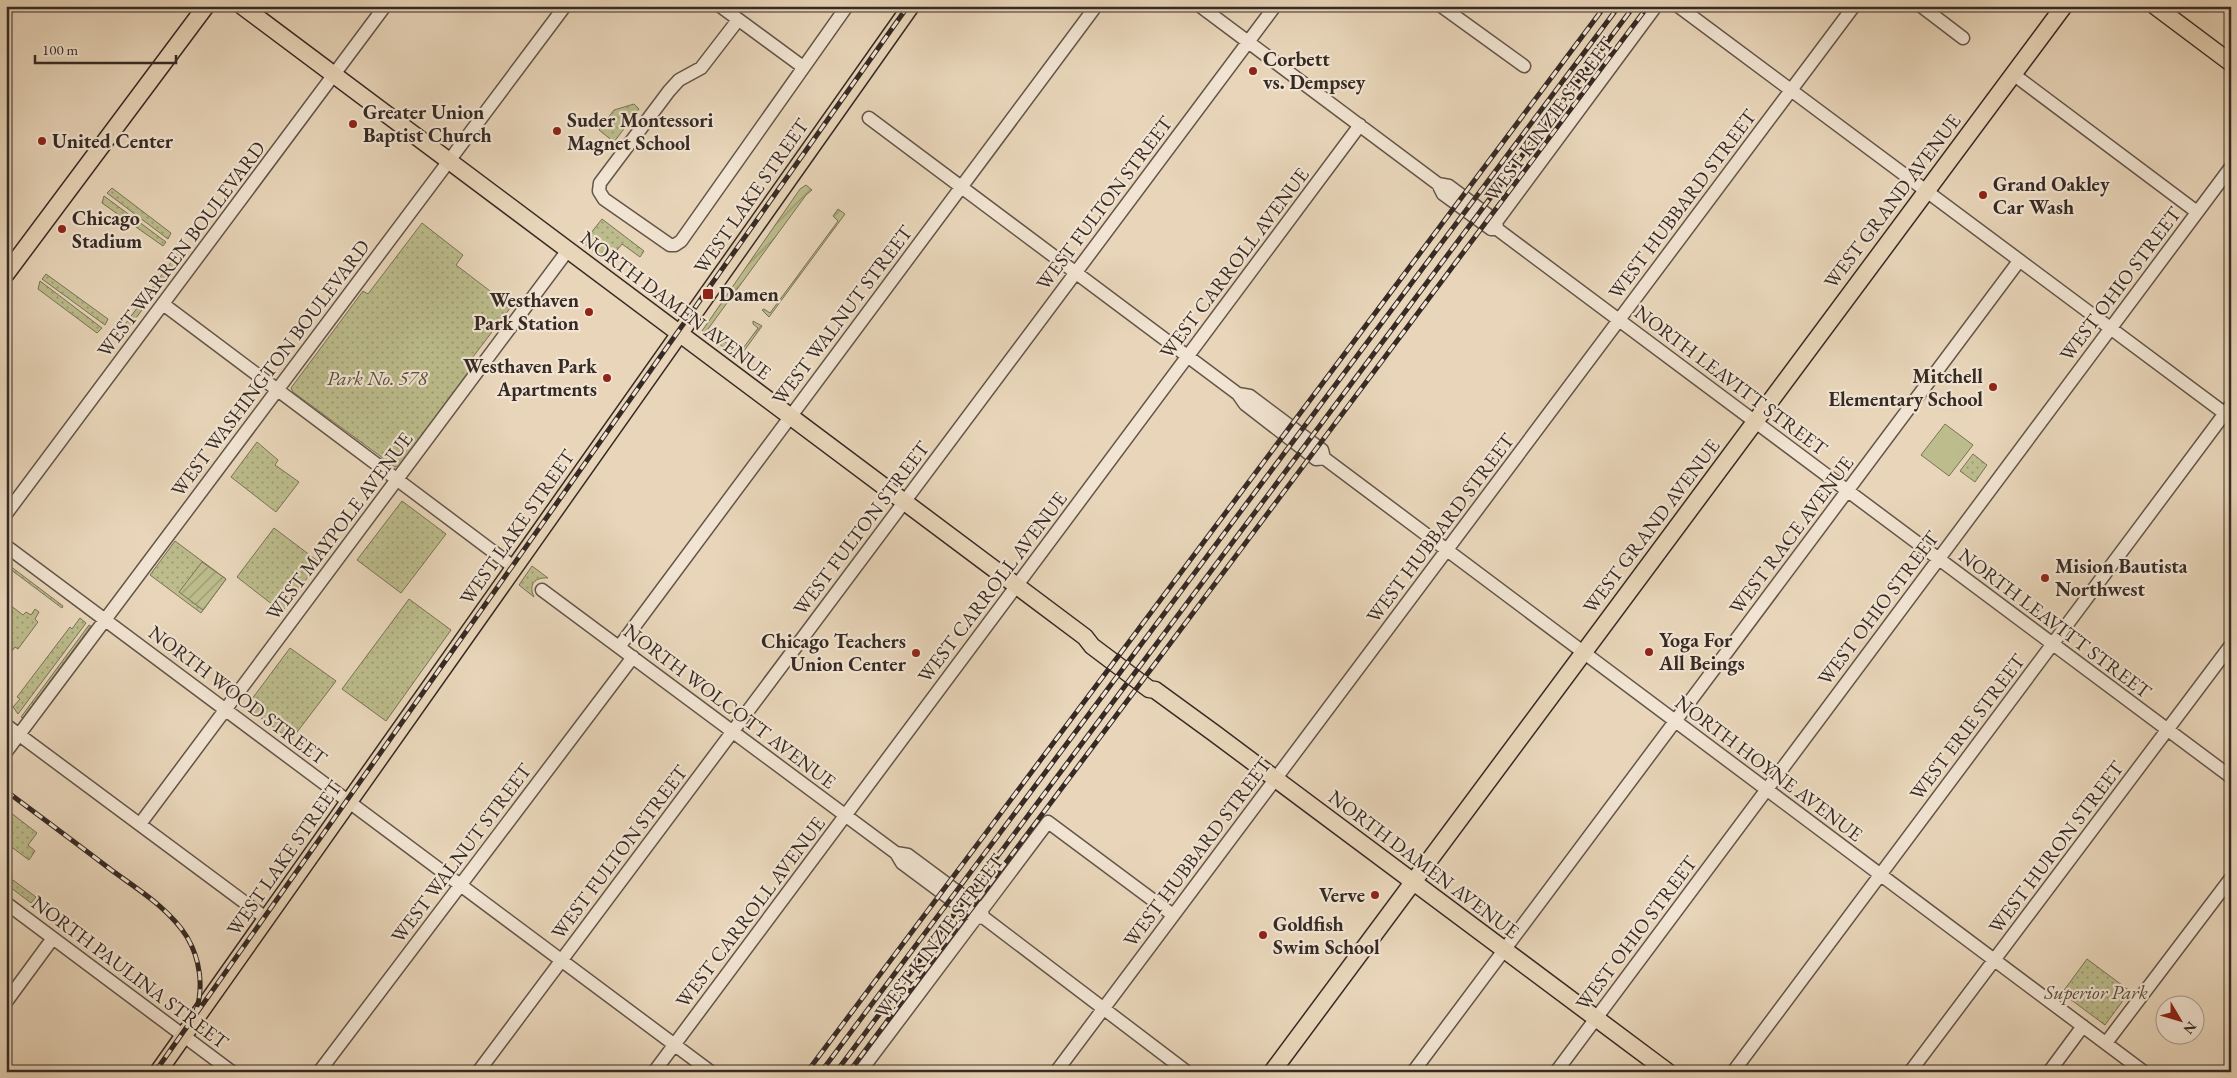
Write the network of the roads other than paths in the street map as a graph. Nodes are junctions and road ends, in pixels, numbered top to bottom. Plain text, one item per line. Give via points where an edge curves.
1 (206, 6) edge
2 (242, 6) edge
3 (385, 6) edge
4 (565, 6) edge
5 (847, 6) edge
6 (911, 6) edge
7 (1096, 6) edge
8 (1200, 6) edge
9 (1275, 6) edge
10 (1441, 6) edge
11 (1656, 6) edge
12 (1678, 6) edge
13 (1854, 6) edge
14 (1921, 6) edge
15 (2064, 6) edge
16 (2155, 6) edge
17 (724, 8) edge
18 (738, 20) junction
19 (1963, 38) dead end
20 (1248, 42) junction
21 (2231, 62) edge
22 (1524, 66) dead end
23 (803, 67) junction
24 (2013, 74) junction
25 (334, 75) junction
26 (1790, 91) junction
27 (869, 118) dead end
28 (1360, 125) junction
29 (448, 162) junction
30 (2231, 167) edge
31 (961, 187) junction
32 (1926, 192) junction
33 (2197, 212) junction
34 (1495, 226) junction
35 (568, 250) junction
36 (2019, 261) junction
37 (1075, 273) junction
38 (6, 274) edge
39 (163, 304) junction
40 (1619, 320) junction
41 (2110, 328) junction
42 (680, 334) junction
43 (1187, 357) junction
44 (277, 390) junction
45 (2229, 412) edge
46 (790, 417) junction
47 (1755, 422) junction
48 (397, 480) junction
49 (1848, 491) junction
50 (904, 502) junction
51 (6, 514) edge
52 (6, 546) edge
53 (1446, 550) junction
54 (1938, 559) junction
55 (514, 568) junction
56 (1016, 585) junction
57 (542, 590) dead end
58 (105, 620) junction
59 (2052, 644) junction
60 (2231, 645) edge
61 (619, 647) junction
62 (1583, 653) junction
63 (633, 657) junction
64 (225, 710) junction
65 (1674, 721) junction
66 (6, 725) edge
67 (2168, 730) junction
68 (733, 731) junction
69 (20, 734) junction
70 (6, 752) edge
71 (2231, 778) edge
72 (1275, 779) junction
73 (1766, 790) junction
74 (349, 802) junction
75 (846, 815) junction
76 (140, 824) junction
77 (1880, 875) junction
78 (2231, 878) edge
79 (1413, 882) junction
80 (460, 885) junction
81 (6, 903) edge
82 (980, 915) junction
83 (1173, 915) junction
84 (267, 919) junction
85 (53, 938) junction
86 (1504, 950) junction
87 (561, 960) junction
88 (1994, 960) junction
89 (6, 1002) edge
90 (1103, 1008) junction
91 (1596, 1018) junction
92 (2083, 1026) junction
93 (184, 1036) junction
94 (674, 1044) junction
95 (2106, 1044) junction
96 (158, 1072) edge
97 (232, 1072) edge
98 (319, 1072) edge
99 (478, 1072) edge
100 (654, 1072) edge
101 (711, 1072) edge
102 (860, 1072) edge
103 (1056, 1072) edge
104 (1187, 1072) edge
105 (1272, 1072) edge
106 (1412, 1072) edge
107 (1556, 1072) edge
108 (1668, 1072) edge
109 (1733, 1072) edge
110 (1910, 1072) edge
111 (2049, 1072) edge
112 (2144, 1072) edge

1 - 38 main road
2 - 25 main road, NORTH DAMEN AVENUE
3 - 25 street, WEST WARREN BOULEVARD
4 - 29 street, WEST WASHINGTON BOULEVARD
5 - 23 street
6 - 42 main road, WEST LAKE STREET
7 - 31 street, WEST WALNUT STREET
8 - 20 street, NORTH LEAVITT STREET
9 - 20 street, WEST FULTON STREET
10 - 22 street
11 - 34 street, WEST KINZIE STREET
12 - 26 street
13 - 26 street, WEST HUBBARD STREET
14 - 19 street
15 - 24 main road, WEST GRAND AVENUE
16 - 21 main road
17 - 18 street
18 - 23 street
18 - 23 street via 701,68 679,80 669,91 600,183 599,191 604,199 675,246 682,241
20 - 28 street, NORTH LEAVITT STREET
20 - 37 street, WEST FULTON STREET
24 - 32 main road, WEST GRAND AVENUE
24 - 33 street
25 - 29 main road, NORTH DAMEN AVENUE
25 - 39 street, WEST WARREN BOULEVARD
26 - 32 street
26 - 40 street, WEST HUBBARD STREET
27 - 31 street, NORTH HOYNE AVENUE
28 - 34 street, NORTH LEAVITT STREET via 1438,184 1443,194
28 - 43 street, WEST CARROLL AVENUE
29 - 35 main road, NORTH DAMEN AVENUE
29 - 44 street, WEST WASHINGTON BOULEVARD
30 - 33 street, WEST OHIO STREET
31 - 37 street, NORTH HOYNE AVENUE
31 - 46 street, WEST WALNUT STREET
32 - 36 street
32 - 47 main road, WEST GRAND AVENUE
33 - 41 street, WEST OHIO STREET
34 - 40 street, NORTH LEAVITT STREET
35 - 42 main road, NORTH DAMEN AVENUE
35 - 48 street, WEST MAYPOLE AVENUE
36 - 41 street
36 - 49 street, WEST RACE AVENUE
37 - 43 street, NORTH HOYNE AVENUE
37 - 50 street, WEST FULTON STREET
39 - 44 street
39 - 51 street, WEST WARREN BOULEVARD
40 - 47 street, NORTH LEAVITT STREET
40 - 53 street, WEST HUBBARD STREET
41 - 45 street
41 - 54 street, WEST OHIO STREET
42 - 46 main road, NORTH DAMEN AVENUE
42 - 55 main road, WEST LAKE STREET
43 - 53 street, NORTH HOYNE AVENUE via 1238,394 1250,396 1322,450 1324,458
43 - 56 street, WEST CARROLL AVENUE
44 - 48 street
44 - 58 street, WEST WASHINGTON BOULEVARD
45 - 59 street, WEST ERIE STREET
46 - 50 main road, NORTH DAMEN AVENUE
46 - 61 street, WEST WALNUT STREET
47 - 49 street, NORTH LEAVITT STREET
47 - 62 main road, WEST GRAND AVENUE
48 - 55 street
48 - 64 street, WEST MAYPOLE AVENUE
49 - 54 street, NORTH LEAVITT STREET
49 - 65 street, WEST RACE AVENUE
50 - 56 main road, NORTH DAMEN AVENUE
50 - 68 street, WEST FULTON STREET
52 - 58 street, NORTH WOOD STREET
53 - 62 street, NORTH HOYNE AVENUE
53 - 72 street, WEST HUBBARD STREET
54 - 59 street, NORTH LEAVITT STREET
54 - 73 street, WEST OHIO STREET
55 - 74 main road, WEST LAKE STREET
56 - 72 main road, NORTH DAMEN AVENUE via 1085,636 1092,646 1148,689 1155,690
56 - 75 street, WEST CARROLL AVENUE
57 - 61 street, NORTH WOLCOTT AVENUE
58 - 64 street, NORTH WOOD STREET
58 - 69 street, WEST WASHINGTON BOULEVARD
59 - 67 street, NORTH LEAVITT STREET
59 - 77 street, WEST ERIE STREET
60 - 67 street, WEST HURON STREET
61 - 63 street, NORTH WOLCOTT AVENUE
62 - 65 street, NORTH HOYNE AVENUE
62 - 79 main road, WEST GRAND AVENUE
63 - 68 street, NORTH WOLCOTT AVENUE
63 - 80 street, WEST WALNUT STREET
64 - 74 street, NORTH WOOD STREET
64 - 76 street, WEST MAYPOLE AVENUE
65 - 73 street, NORTH HOYNE AVENUE
65 - 86 street, WEST RACE AVENUE
66 - 69 street
67 - 71 street, NORTH LEAVITT STREET
67 - 88 street, WEST HURON STREET
68 - 75 street, NORTH WOLCOTT AVENUE
68 - 87 street, WEST FULTON STREET
69 - 70 street, WEST WASHINGTON BOULEVARD
69 - 76 street
72 - 79 main road, NORTH DAMEN AVENUE
72 - 83 street, WEST HUBBARD STREET
73 - 77 street, NORTH HOYNE AVENUE
73 - 91 street, WEST OHIO STREET
74 - 80 street, NORTH WOOD STREET
74 - 84 main road, WEST LAKE STREET
75 - 82 street, NORTH WOLCOTT AVENUE via 896,852 902,863
75 - 94 street, WEST CARROLL AVENUE
76 - 84 street
77 - 88 street, NORTH HOYNE AVENUE
77 - 109 street, WEST ERIE STREET
78 - 95 street
79 - 86 main road, NORTH DAMEN AVENUE
79 - 105 main road, WEST GRAND AVENUE
80 - 87 street, NORTH WOOD STREET
80 - 98 street, WEST WALNUT STREET
81 - 85 street, NORTH PAULINA STREET
82 - 83 street, WEST KINZIE STREET via 1048,822
82 - 90 street, NORTH WOLCOTT AVENUE
82 - 102 street, WEST KINZIE STREET
83 - 90 street, WEST HUBBARD STREET
84 - 93 main road, WEST LAKE STREET
85 - 89 street
85 - 93 street, NORTH PAULINA STREET
86 - 91 main road, NORTH DAMEN AVENUE
86 - 106 street, WEST RACE AVENUE
87 - 94 street, NORTH WOOD STREET
87 - 99 street, WEST FULTON STREET
88 - 92 street, NORTH HOYNE AVENUE
88 - 110 street, WEST HURON STREET
90 - 103 street, WEST HUBBARD STREET
90 - 104 street, NORTH WOLCOTT AVENUE
91 - 107 street, WEST OHIO STREET
91 - 108 main road, NORTH DAMEN AVENUE
92 - 95 street, NORTH HOYNE AVENUE
92 - 111 street
93 - 96 main road, WEST LAKE STREET
93 - 97 street, NORTH PAULINA STREET
94 - 100 street, WEST CARROLL AVENUE
94 - 101 street, NORTH WOOD STREET
95 - 112 street, NORTH HOYNE AVENUE

